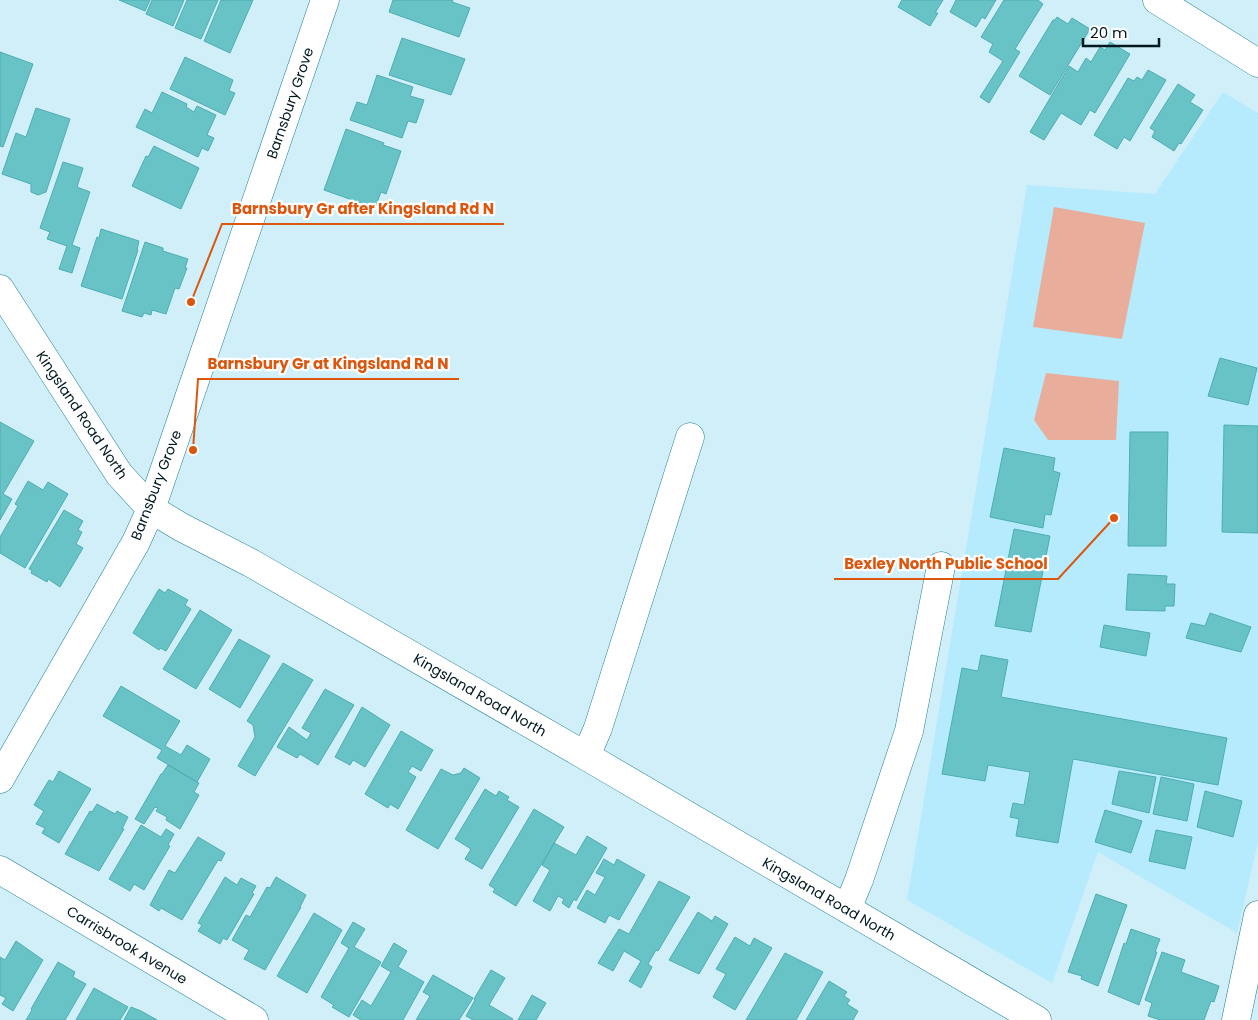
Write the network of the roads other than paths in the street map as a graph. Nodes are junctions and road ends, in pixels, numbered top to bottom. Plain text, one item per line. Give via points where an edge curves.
1 (325, 0) edge
2 (1157, 0) edge
3 (1258, 63) edge
4 (0, 289) edge
5 (690, 437) dead end
6 (151, 508) junction
7 (941, 566) dead end
8 (586, 756) junction
9 (0, 779) edge
10 (0, 870) edge
11 (847, 910) junction
12 (1258, 915) edge
13 (254, 1020) edge
14 (1037, 1020) edge
15 (1236, 1020) edge

1 - 6 street, Barnsbury Grove
2 - 3 street
4 - 6 street, Kingsland Road North via 119,474
5 - 8 street via 598,728
6 - 8 street, Kingsland Road North
6 - 9 street, Barnsbury Grove via 136,542
7 - 11 street via 910,731
8 - 11 street, Kingsland Road North
10 - 13 street, Carrisbrook Avenue
11 - 14 street, Kingsland Road North
12 - 15 street

